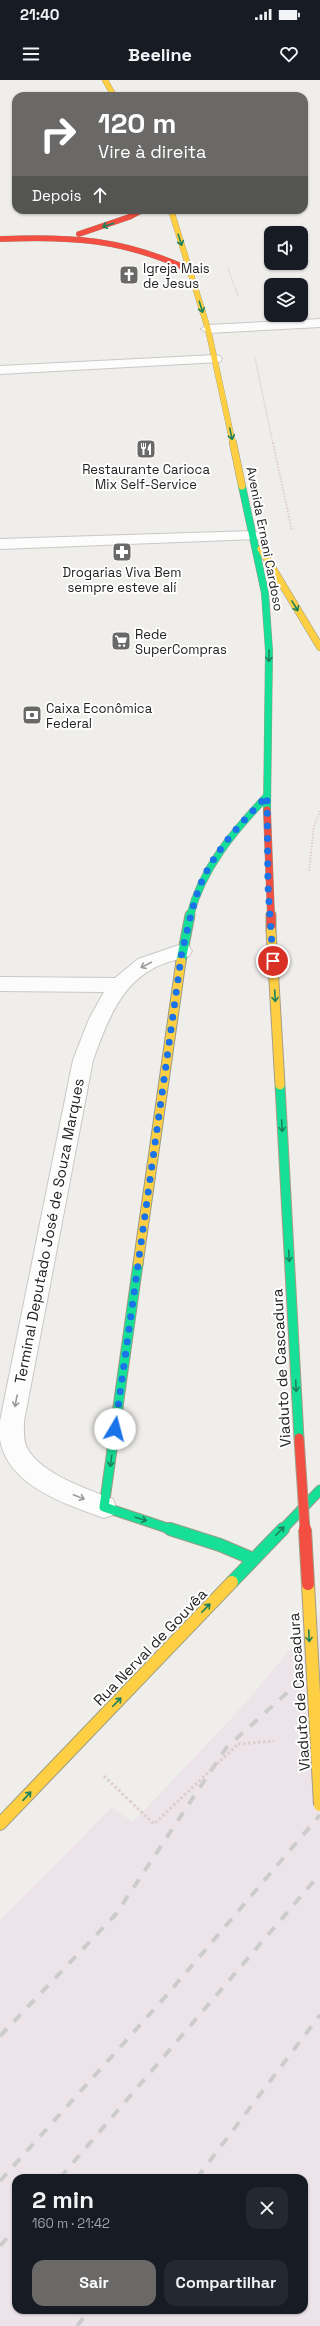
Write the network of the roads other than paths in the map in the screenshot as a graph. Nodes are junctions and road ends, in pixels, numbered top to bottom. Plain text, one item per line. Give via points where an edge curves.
1 (105, 80) edge
2 (112, 92) edge
3 (134, 214) edge
4 (172, 214) edge
5 (72, 236) junction
6 (0, 239) edge
7 (190, 270) junction
8 (320, 323) edge
9 (208, 329) junction
10 (215, 359) junction
11 (0, 370) edge
12 (253, 536) junction
13 (0, 544) edge
14 (320, 647) edge
15 (267, 796) junction
16 (271, 930) joint
17 (182, 951) junction
18 (0, 984) edge
19 (119, 986) junction
20 (320, 1490) edge
21 (104, 1507) junction
22 (253, 1560) junction
23 (320, 1805) edge
24 (0, 1824) edge

1 - 2 main road
3 -> 5 main road
4 -> 7 main road, Avenida Ernani Cardoso
5 - 6 main road
5 - 7 main road via 132,245 171,259
7 -> 9 main road, Avenida Ernani Cardoso
8 - 9 street
9 - 10 main road, Avenida Ernani Cardoso
10 - 11 street
10 -> 12 main road, Avenida Ernani Cardoso
12 - 13 street
12 -> 14 main road
12 -> 15 main road, Avenida Ernani Cardoso via 265,593 269,651
15 - 16 main road, Avenida Ernani Cardoso
15 - 17 main road via 220,850 200,885
16 -> 23 main road, Viaduto de Cascadura, bridge
17 -> 19 street, Terminal Deputado José de Souza Marques via 145,964
17 -> 21 main road
18 - 19 street
19 -> 21 street, Terminal Deputado José de Souza Marques via 98,1016 83,1060 12,1421 12,1441 20,1457 39,1477 60,1489
22 -> 20 main road, Rua Nerval de Gouvêa
21 -> 22 main road via 220,1545
24 -> 22 main road, Rua Nerval de Gouvêa

